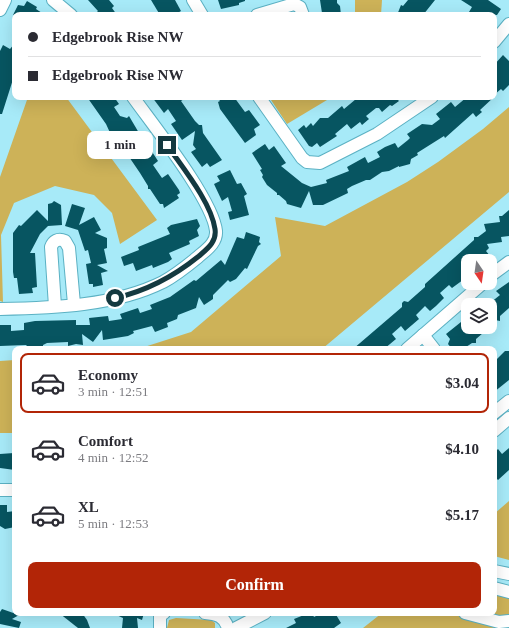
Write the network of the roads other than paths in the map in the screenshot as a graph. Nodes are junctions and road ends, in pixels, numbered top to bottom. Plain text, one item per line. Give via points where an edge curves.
1 (5, 0) edge
2 (53, 0) edge
3 (193, 0) edge
4 (0, 10) edge
5 (67, 12) edge
6 (200, 12) edge
7 (267, 12) edge
8 (302, 12) edge
9 (509, 24) edge
10 (497, 38) edge
11 (135, 100) edge
12 (261, 100) edge
13 (428, 100) edge
14 (509, 262) edge
15 (497, 271) edge
16 (474, 290) edge
17 (74, 304) junction
18 (55, 306) junction
19 (0, 309) edge
20 (423, 335) junction
21 (410, 346) edge
22 (432, 346) edge
23 (509, 401) edge
24 (497, 411) edge
25 (509, 418) edge
26 (497, 425) edge
27 (0, 490) edge
28 (12, 490) edge
29 (497, 572) edge
30 (509, 574) edge
31 (497, 589) edge
32 (509, 592) edge
33 (160, 616) edge
34 (221, 616) edge
35 (259, 616) edge
36 (476, 616) edge
37 (509, 621) edge
38 (160, 628) edge
39 (228, 628) edge
40 (236, 628) edge

1 - 4 street
2 - 5 street
3 - 6 street
7 - 8 street via 294,4
9 - 10 street
11 - 17 street via 197,188 212,218 215,228 214,240 210,247 180,272 146,290
12 - 13 street via 302,158 320,163 377,134
14 - 15 street
16 - 20 street
17 - 18 street
17 - 18 street via 69,248 64,241 59,240 51,247
18 - 19 street
20 - 21 street
20 - 22 street
23 - 24 street
25 - 26 street
27 - 28 street
29 - 30 street
31 - 32 street
33 - 38 street
34 - 39 street
35 - 40 street
36 - 37 street via 499,622

